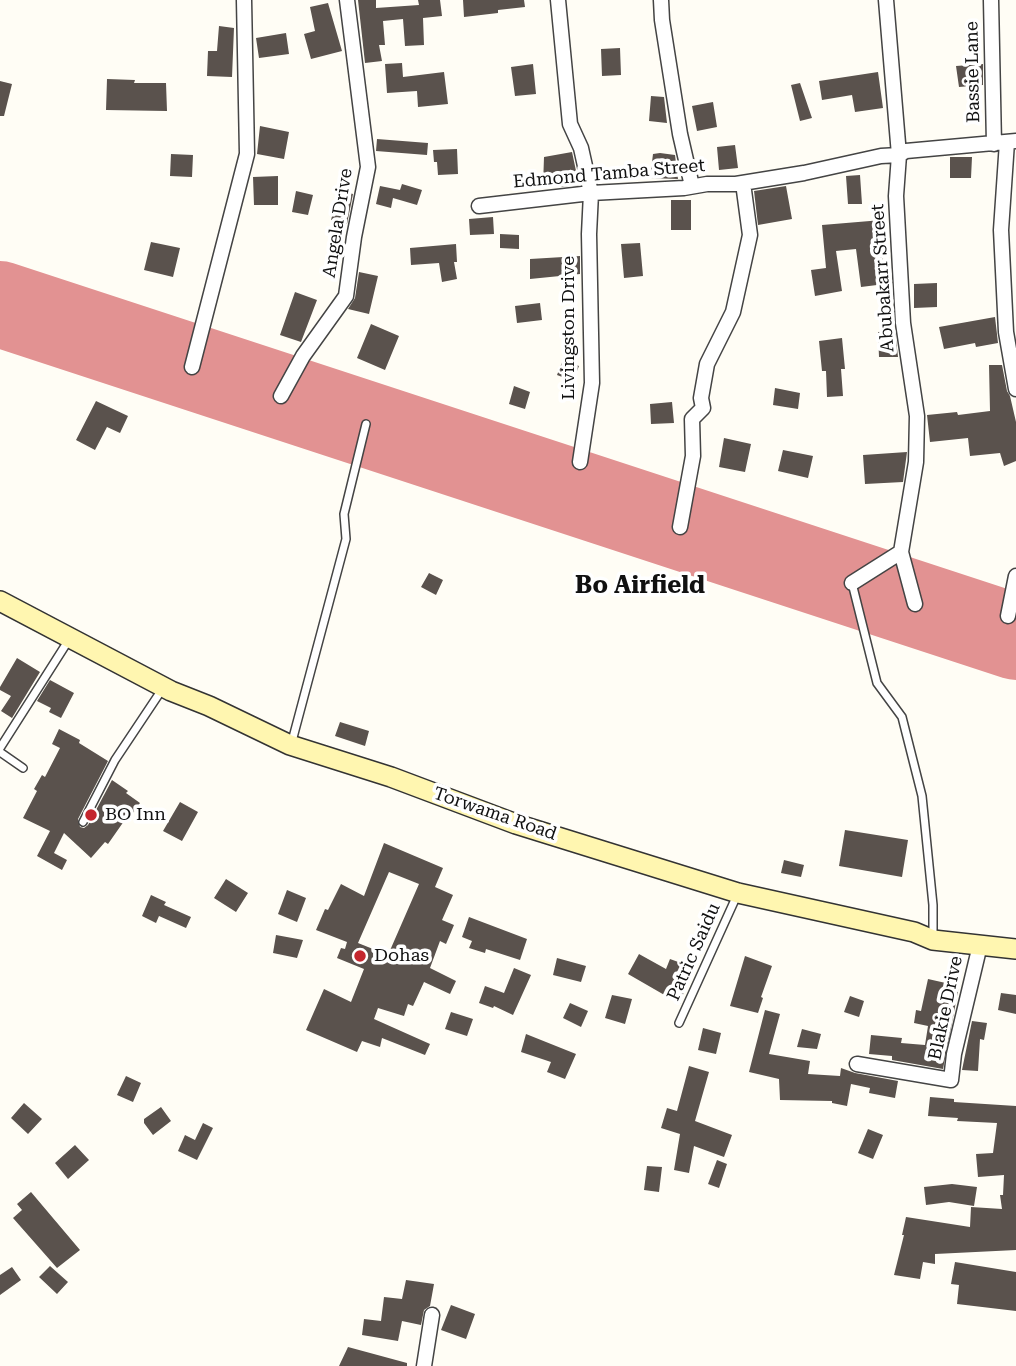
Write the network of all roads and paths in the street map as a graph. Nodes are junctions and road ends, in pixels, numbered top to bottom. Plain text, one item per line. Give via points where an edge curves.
1 (244, 0) edge
2 (347, 0) edge
3 (558, 0) edge
4 (661, 0) edge
5 (886, 0) edge
6 (991, 0) edge
7 (1006, 143) edge
8 (899, 155) junction
9 (743, 183) junction
10 (692, 186) junction
11 (590, 193) junction
12 (479, 206) dead end
13 (192, 367) dead end
14 (1016, 389) edge
15 (281, 396) dead end
16 (366, 424) dead end
17 (580, 462) dead end
18 (680, 527) dead end
19 (901, 552) junction
20 (1016, 576) edge
21 (852, 583) joint
22 (0, 601) edge
23 (915, 604) dead end
24 (1008, 616) dead end
25 (71, 638) junction
26 (164, 686) junction
27 (290, 746) junction
28 (0, 750) edge
29 (23, 768) dead end
30 (83, 822) dead end
31 (738, 893) junction
32 (933, 940) junction
33 (980, 945) junction
34 (1016, 948) edge
35 (679, 1023) dead end
36 (857, 1064) dead end
37 (432, 1315) dead end
38 (424, 1366) edge

1 - 13 street via 247,154
2 - 15 street, Angela Drive via 368,167 346,296
3 - 11 street, Livingston Drive via 570,124 581,148
4 - 10 street
5 - 8 street, Abubakarr Street
6 - 7 street, Bassie Lane
7 - 8 street, Edmond Tamba Street
7 - 14 street, Bassie Lane via 1001,230 1006,332
8 - 9 street, Edmond Tamba Street
8 - 19 street, Abubakarr Street via 896,196 903,323 917,416 916,462
9 - 10 street, Edmond Tamba Street
9 - 18 street via 750,232 738,298 707,364 703,408 692,419 693,456
10 - 11 street, Edmond Tamba Street
11 - 12 street, Edmond Tamba Street
11 - 17 street, Livingston Drive via 592,383
16 - 27 lane via 344,514 346,539
19 - 21 street
19 - 23 street
20 - 24 street
21 - 32 lane via 877,683 902,717 922,796
22 - 25 main road, Torwama Road
25 - 26 main road, Torwama Road
25 - 28 lane
26 - 27 main road, Torwama Road
26 - 30 lane
27 - 31 main road, Torwama Road via 391,777 516,824
28 - 29 lane
31 - 32 main road, Torwama Road
31 - 35 lane, Patric Saidu
32 - 33 main road, Torwama Road
33 - 34 main road, Torwama Road
33 - 36 street, Blakie Drive via 951,1080
37 - 38 street

